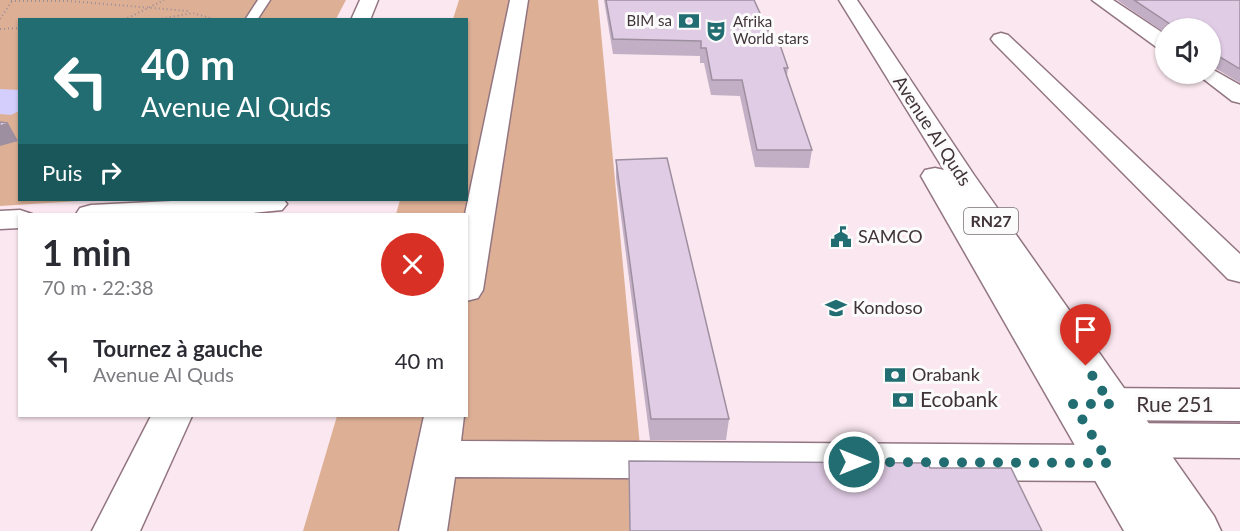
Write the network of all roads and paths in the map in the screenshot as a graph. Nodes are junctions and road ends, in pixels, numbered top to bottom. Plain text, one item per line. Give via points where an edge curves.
1 (164, 0) edge
2 (264, 0) edge
3 (369, 0) edge
4 (519, 0) edge
5 (829, 0) edge
6 (848, 0) edge
7 (1101, 0) edge
8 (11, 1) edge
9 (148, 8) junction
10 (189, 11) junction
11 (128, 18) edge
12 (162, 18) edge
13 (212, 18) edge
14 (252, 18) edge
15 (361, 18) edge
16 (0, 19) edge
17 (18, 28) edge
18 (0, 29) edge
19 (1155, 37) edge
20 (1002, 39) dead end
21 (1221, 83) edge
22 (1240, 96) edge
23 (147, 201) edge
24 (271, 206) edge
25 (108, 213) edge
26 (126, 213) edge
27 (1240, 272) edge
28 (468, 279) edge
29 (1240, 405) edge
30 (171, 417) edge
31 (444, 417) edge
32 (1104, 430) junction
33 (1240, 441) edge
34 (436, 459) junction
35 (116, 531) edge
36 (423, 531) edge
37 (1150, 531) edge
38 (1197, 531) edge

1 - 9 path
2 - 14 lane
3 - 15 street
4 - 28 street
5 - 32 street, Avenue Al Quds / RN27
6 - 32 street, Avenue Al Quds / RN27
7 - 19 street
8 - 9 path
8 - 16 path
9 - 10 path
9 - 11 path
10 - 12 path
10 - 13 path
17 - 18 path
20 - 27 street
21 - 22 street
23 - 25 street
24 - 26 street
29 - 32 street, Rue 251
30 - 35 street
31 - 34 street
32 - 33 street, Rue 251
32 - 34 street
32 - 37 street, Avenue Al Quds / RN27
32 - 38 street, Avenue Al Quds / RN27
34 - 36 street

